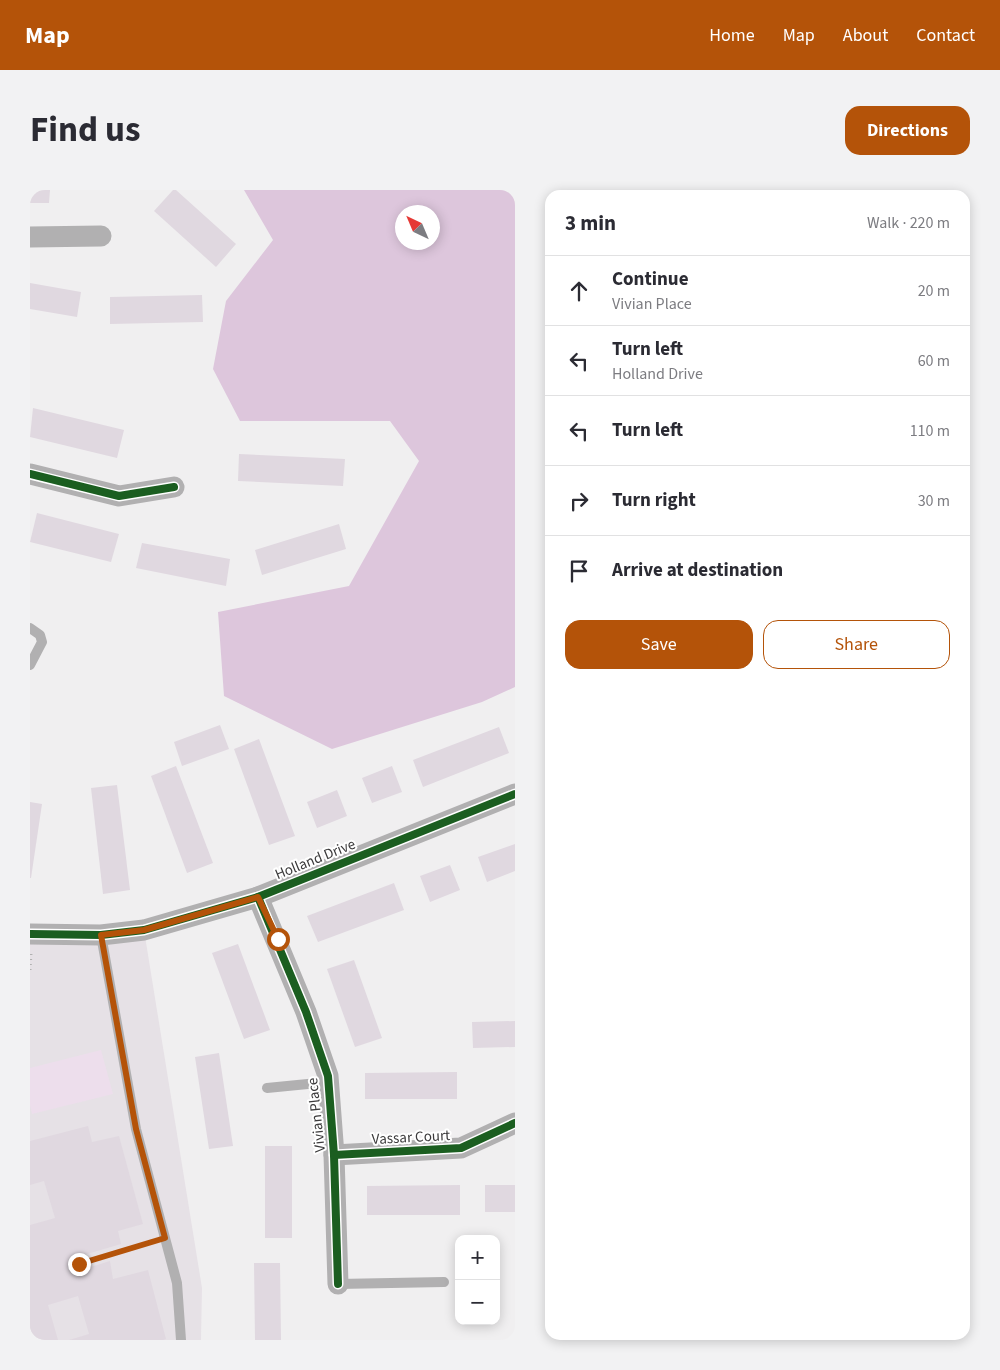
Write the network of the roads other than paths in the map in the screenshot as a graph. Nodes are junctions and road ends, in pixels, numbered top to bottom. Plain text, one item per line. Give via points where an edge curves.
1 (101, 236) dead end
2 (30, 237) edge
3 (30, 474) edge
4 (174, 487) dead end
5 (30, 628) edge
6 (30, 665) edge
7 (515, 794) edge
8 (258, 897) junction
9 (30, 934) edge
10 (101, 935) junction
11 (328, 1082) junction
12 (267, 1088) dead end
13 (515, 1123) edge
14 (334, 1155) junction
15 (444, 1282) dead end
16 (338, 1284) joint
17 (181, 1340) edge

1 - 2 street
3 - 4 street via 119,496
5 - 6 lane via 40,635 42,642
7 - 8 street, Holland Drive
8 - 10 street, Holland Drive via 144,930
8 - 11 street, Vivian Place via 306,1012
9 - 10 street, Holland Drive
10 - 17 lane via 136,1129 178,1283
11 - 12 lane
11 - 14 street, Vivian Place
13 - 14 street, Vassar Court via 461,1148
14 - 16 street, Vivian Place
15 - 16 lane

